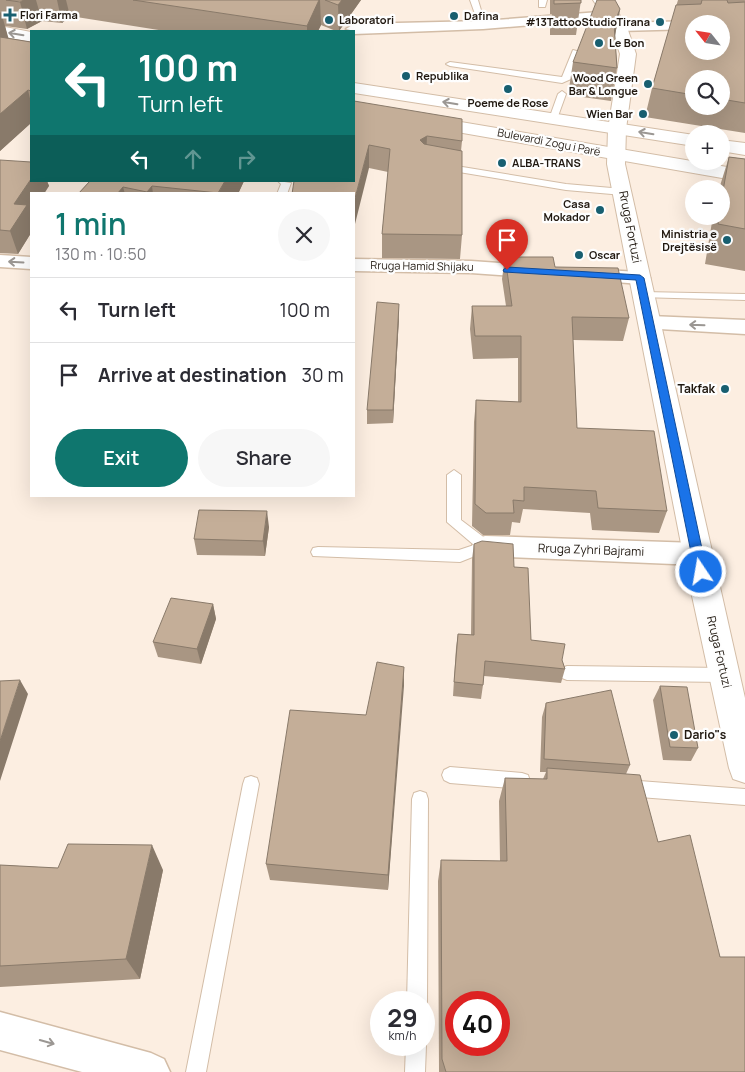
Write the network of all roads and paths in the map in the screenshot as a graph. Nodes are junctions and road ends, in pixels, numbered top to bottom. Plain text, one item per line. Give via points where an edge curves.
1 (474, 0) edge
2 (601, 0) edge
3 (616, 21) junction
4 (483, 25) junction
5 (685, 25) edge
6 (354, 29) dead end
7 (0, 31) edge
8 (30, 36) edge
9 (576, 52) edge
10 (450, 64) dead end
11 (566, 79) junction
12 (355, 88) edge
13 (355, 109) edge
14 (553, 119) junction
15 (617, 129) junction
16 (685, 140) edge
17 (730, 146) edge
18 (745, 149) edge
19 (616, 155) junction
20 (436, 165) edge
21 (745, 176) edge
22 (623, 192) junction
23 (0, 261) edge
24 (30, 263) edge
25 (355, 265) edge
26 (642, 287) junction
27 (745, 297) edge
28 (650, 323) junction
29 (745, 327) edge
30 (454, 475) dead end
31 (485, 546) junction
32 (318, 552) dead end
33 (697, 554) junction
34 (567, 674) dead end
35 (724, 675) junction
36 (745, 768) edge
37 (450, 775) dead end
38 (538, 782) edge
39 (251, 784) dead end
40 (607, 787) edge
41 (745, 797) edge
42 (420, 799) dead end
43 (417, 991) edge
44 (0, 1031) edge
45 (416, 1056) edge
46 (151, 1072) edge
47 (196, 1072) edge
48 (415, 1072) edge

1 - 4 lane
2 - 3 street, Rruga Fortuzi
3 - 4 street
3 - 5 street
3 - 15 street, Rruga Fortuzi via 628,54
4 - 6 street
8 -> 7 street
9 - 11 lane
10 - 11 lane
11 - 14 lane
14 -> 12 street, Bulevardi Zogu i Parë
13 - 19 street, Bulevardi Zogu i Parë
14 - 15 street, Bulevardi Zogu i Parë
16 -> 15 street, Bulevardi Zogu i Parë
15 - 19 street, Rruga Fortuzi
17 - 18 street
19 - 21 street, Bulevardi Zogu i Parë
19 - 22 street, Rruga Fortuzi
20 - 22 lane via 566,187
22 - 26 street, Rruga Fortuzi
24 -> 23 street
25 - 26 street, Rruga Hamid Shijaku via 566,273
26 - 27 lane
26 - 28 street, Rruga Fortuzi
29 -> 28 street
28 - 33 street, Rruga Fortuzi
30 - 31 lane via 454,522
31 - 32 lane via 460,556
31 - 33 street, Rruga Zyhri Bajrami
33 - 35 street, Rruga Fortuzi
34 - 35 lane
35 - 36 street, Rruga Fortuzi
37 - 38 lane
39 - 47 lane
40 - 41 lane
42 - 43 lane
44 -> 46 street
45 - 48 lane

